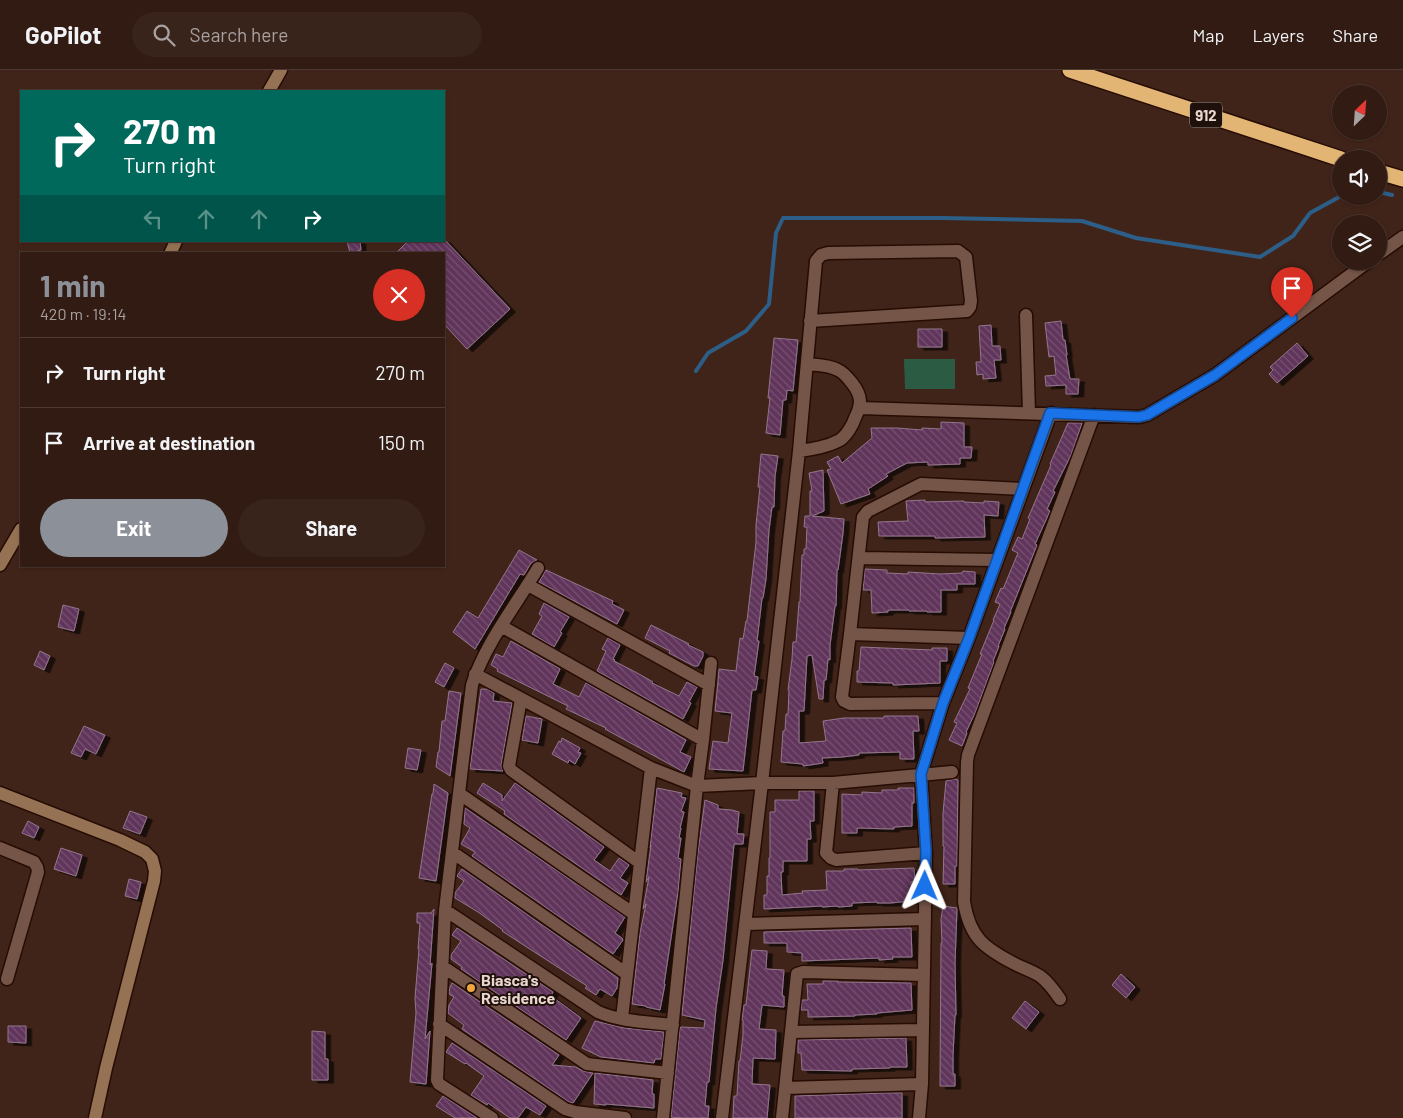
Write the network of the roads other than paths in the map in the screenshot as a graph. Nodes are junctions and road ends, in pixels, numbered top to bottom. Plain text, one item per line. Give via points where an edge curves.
1 (281, 70) edge
2 (1070, 70) edge
3 (270, 90) edge
4 (1332, 156) edge
5 (1387, 173) edge
6 (1400, 175) edge
7 (1403, 237) edge
8 (1387, 248) edge
9 (1357, 270) edge
10 (1026, 315) dead end
11 (810, 321) junction
12 (807, 364) junction
13 (860, 408) junction
14 (1029, 413) junction
15 (1050, 413) junction
16 (1094, 415) junction
17 (798, 451) junction
18 (1023, 490) junction
19 (20, 531) edge
20 (859, 558) junction
21 (997, 560) junction
22 (0, 564) edge
23 (538, 568) dead end
24 (528, 585) junction
25 (501, 626) junction
26 (850, 634) junction
27 (969, 638) junction
28 (710, 663) dead end
29 (475, 674) junction
30 (708, 685) junction
31 (521, 699) junction
32 (943, 703) junction
33 (703, 740) junction
34 (651, 768) junction
35 (952, 772) dead end
36 (921, 774) junction
37 (762, 783) junction
38 (833, 783) junction
39 (697, 786) junction
40 (0, 793) edge
41 (460, 794) junction
42 (0, 848) edge
43 (452, 852) junction
44 (926, 852) junction
45 (640, 863) junction
46 (445, 910) junction
47 (634, 914) junction
48 (925, 919) junction
49 (745, 924) junction
50 (442, 966) junction
51 (626, 974) junction
52 (924, 975) junction
53 (7, 980) dead end
54 (1060, 999) dead end
55 (622, 1018) junction
56 (438, 1024) junction
57 (673, 1025) junction
58 (923, 1030) junction
59 (791, 1032) junction
60 (668, 1073) junction
61 (922, 1084) junction
62 (785, 1088) junction
63 (95, 1118) edge
64 (492, 1118) edge
65 (625, 1118) edge
66 (663, 1118) edge
67 (722, 1118) edge
68 (782, 1118) edge
69 (920, 1118) edge

1 - 3 street
2 - 4 highway, 912
5 - 6 highway
7 - 8 street
9 - 16 street via 1215,375 1147,415
10 - 14 street
11 - 11 street via 816,261 820,255 958,251 966,257 971,301 967,311
11 - 12 street
12 - 13 street via 839,370 858,391
12 - 17 street
13 - 14 street
13 - 17 street via 842,439 826,446
14 - 15 street
15 - 16 street
15 - 18 street
16 - 54 street via 967,762 964,902 967,917 980,941 1040,976
17 - 37 street
18 - 20 street via 916,485 864,514
18 - 21 street
19 - 22 street
20 - 21 street
20 - 26 street
21 - 27 street
23 - 24 street
24 - 25 street
24 - 30 street
25 - 29 street
25 - 33 street
26 - 27 street
26 - 32 street via 842,697 847,703
27 - 32 street
28 - 30 street
29 - 31 street
29 - 41 street
30 - 33 street
31 - 34 street
31 - 45 street via 509,766 511,770
32 - 36 street
33 - 39 street
34 - 39 street
34 - 45 street
35 - 36 street
36 - 38 street
36 - 44 street
37 - 38 street
37 - 39 street
37 - 49 street
38 - 44 street via 826,853 831,858
39 - 57 street
40 - 63 street via 120,840 152,859 154,881
41 - 43 street
41 - 47 street
42 - 53 street via 34,862 38,872
43 - 46 street
43 - 51 street
44 - 48 street
45 - 47 street
46 - 50 street
46 - 55 street via 598,1012
47 - 51 street
48 - 49 street
48 - 52 street
49 - 67 street
50 - 56 street
50 - 60 street via 587,1064
51 - 55 street
52 - 58 street
52 - 59 street via 799,973 796,976
55 - 57 street
56 - 64 street via 436,1080
56 - 65 street via 565,1109
57 - 60 street
58 - 59 street
58 - 61 street
59 - 62 street
60 - 66 street
61 - 62 street
61 - 69 street
62 - 68 street

